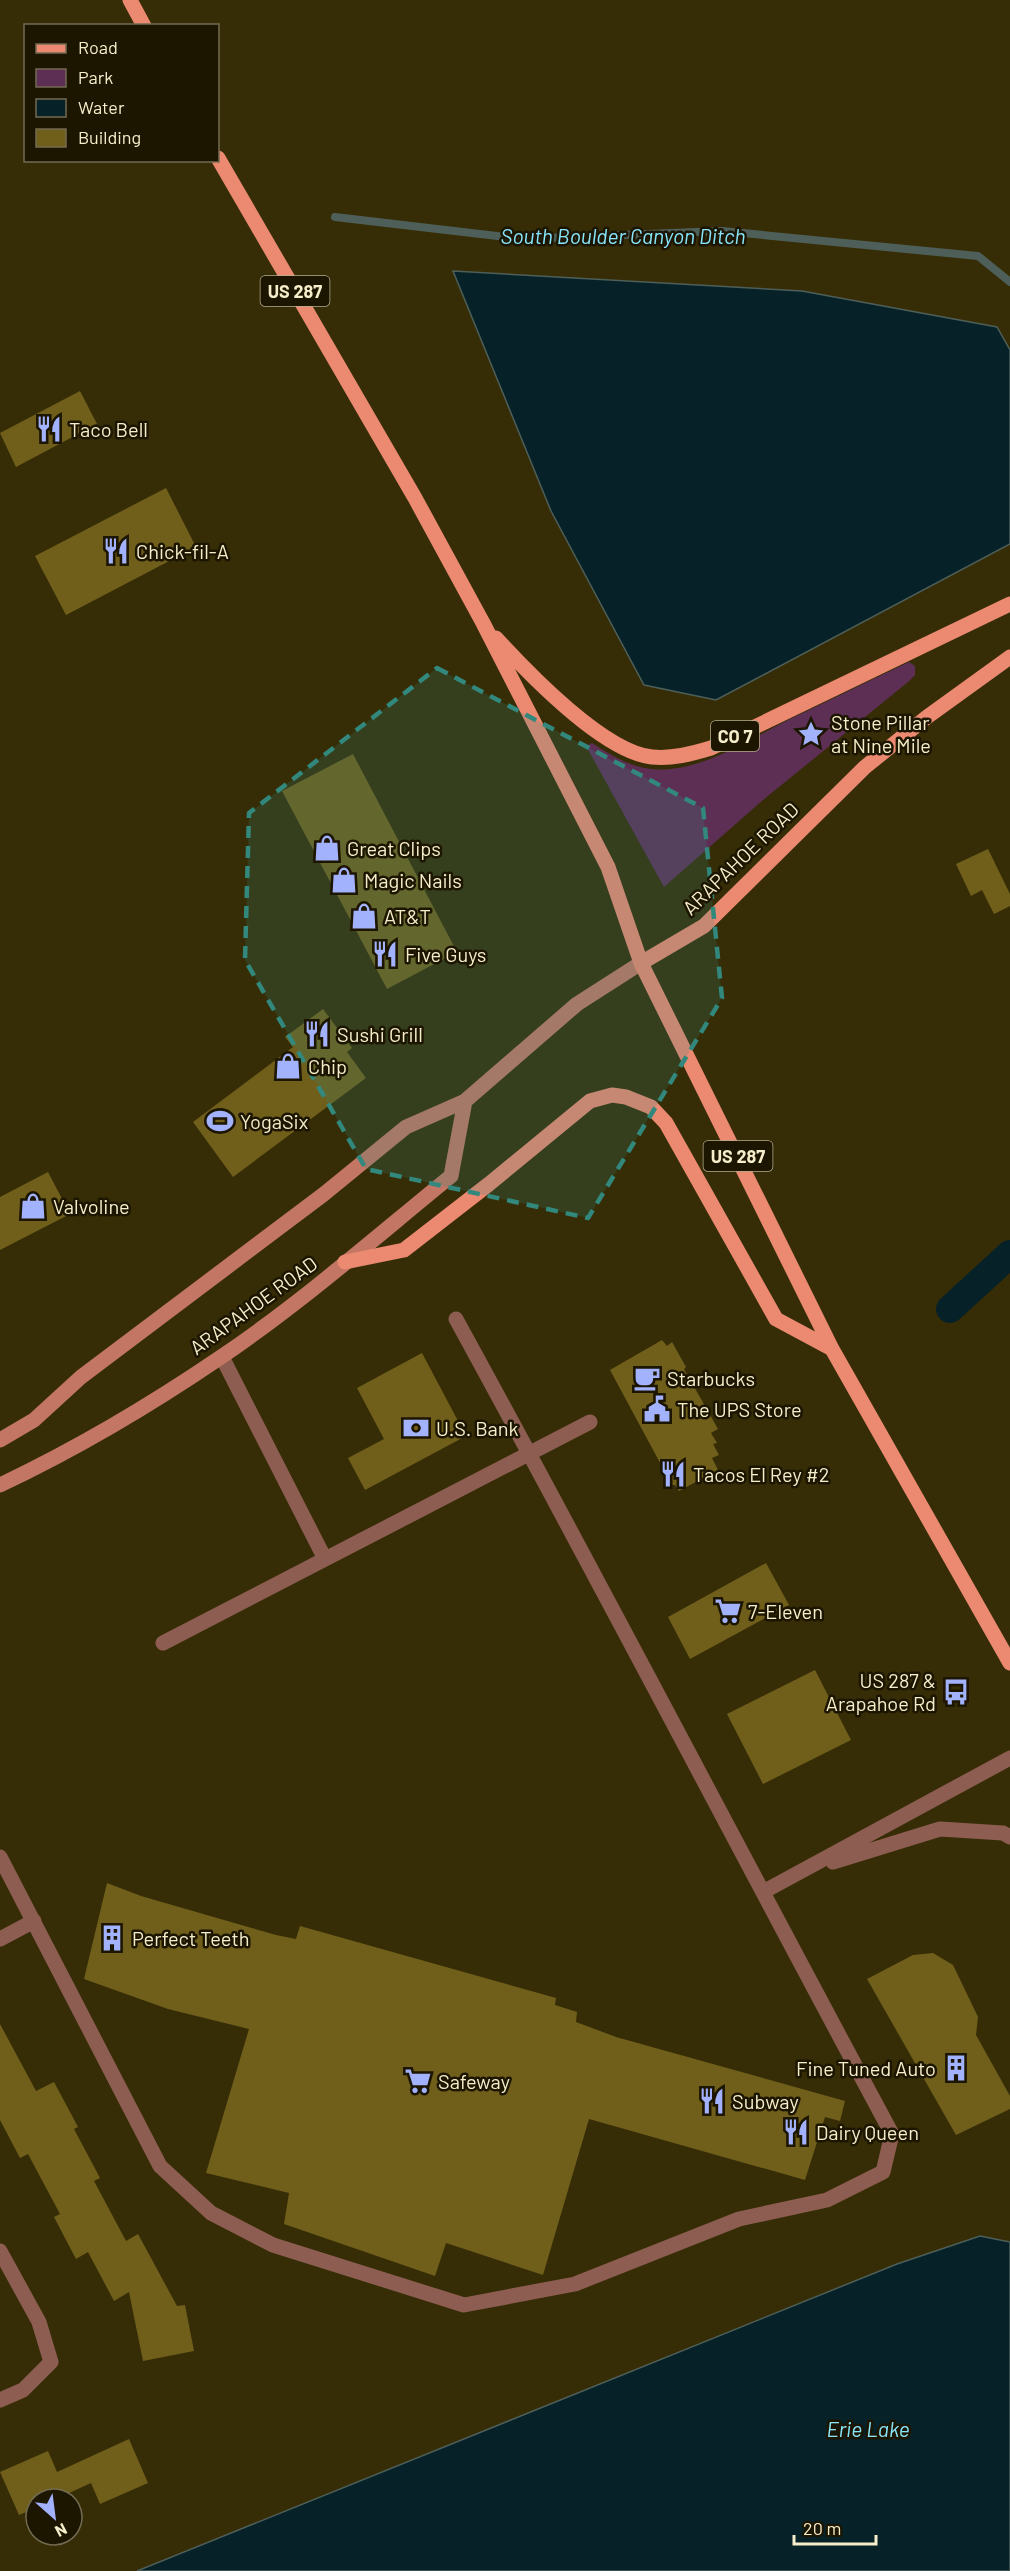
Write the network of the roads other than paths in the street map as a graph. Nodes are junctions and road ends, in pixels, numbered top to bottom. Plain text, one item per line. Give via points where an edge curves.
1 (130, 0) edge
2 (143, 24) edge
3 (219, 160) edge
4 (1010, 604) edge
5 (483, 623) junction
6 (1010, 657) edge
7 (641, 963) junction
8 (465, 1101) junction
9 (345, 1262) junction
10 (456, 1319) dead end
11 (832, 1349) junction
12 (222, 1357) junction
13 (590, 1422) dead end
14 (0, 1440) edge
15 (530, 1453) junction
16 (0, 1485) edge
17 (325, 1559) junction
18 (163, 1643) dead end
19 (1010, 1663) edge
20 (1010, 1758) edge
21 (1010, 1837) edge
22 (0, 1857) edge
23 (804, 1870) junction
24 (763, 1892) junction
25 (34, 1921) junction
26 (0, 1939) edge
27 (0, 2251) edge
28 (0, 2400) edge

1 - 2 main road
3 - 5 main road, US 287
4 - 5 main road, CO 7 via 711,748 670,758 650,757 612,743 520,664
5 - 7 main road, US 287 via 608,867
6 - 7 main road, ARAPAHOE ROAD via 865,767 704,926
7 - 8 main road, ARAPAHOE ROAD via 578,1004
7 - 11 main road, US 287
8 - 9 main road, ARAPAHOE ROAD via 451,1176
8 - 14 main road, ARAPAHOE ROAD via 406,1127 324,1194 81,1377 34,1420
9 - 11 main road via 404,1250 590,1101 619,1095 651,1107 666,1123 776,1319
9 - 12 main road, ARAPAHOE ROAD
10 - 15 street
11 - 19 main road, US 287
12 - 16 main road, ARAPAHOE ROAD
12 - 17 street
13 - 15 street
15 - 17 street
15 - 24 street
17 - 18 street
20 - 23 street
21 - 23 street via 1003,1833 940,1829
22 - 25 street
23 - 24 street
24 - 25 street via 892,2134 882,2172 827,2200 739,2219 575,2284 464,2305 273,2245 211,2213 160,2166
25 - 26 street
27 - 28 street via 39,2322 51,2362 23,2390

